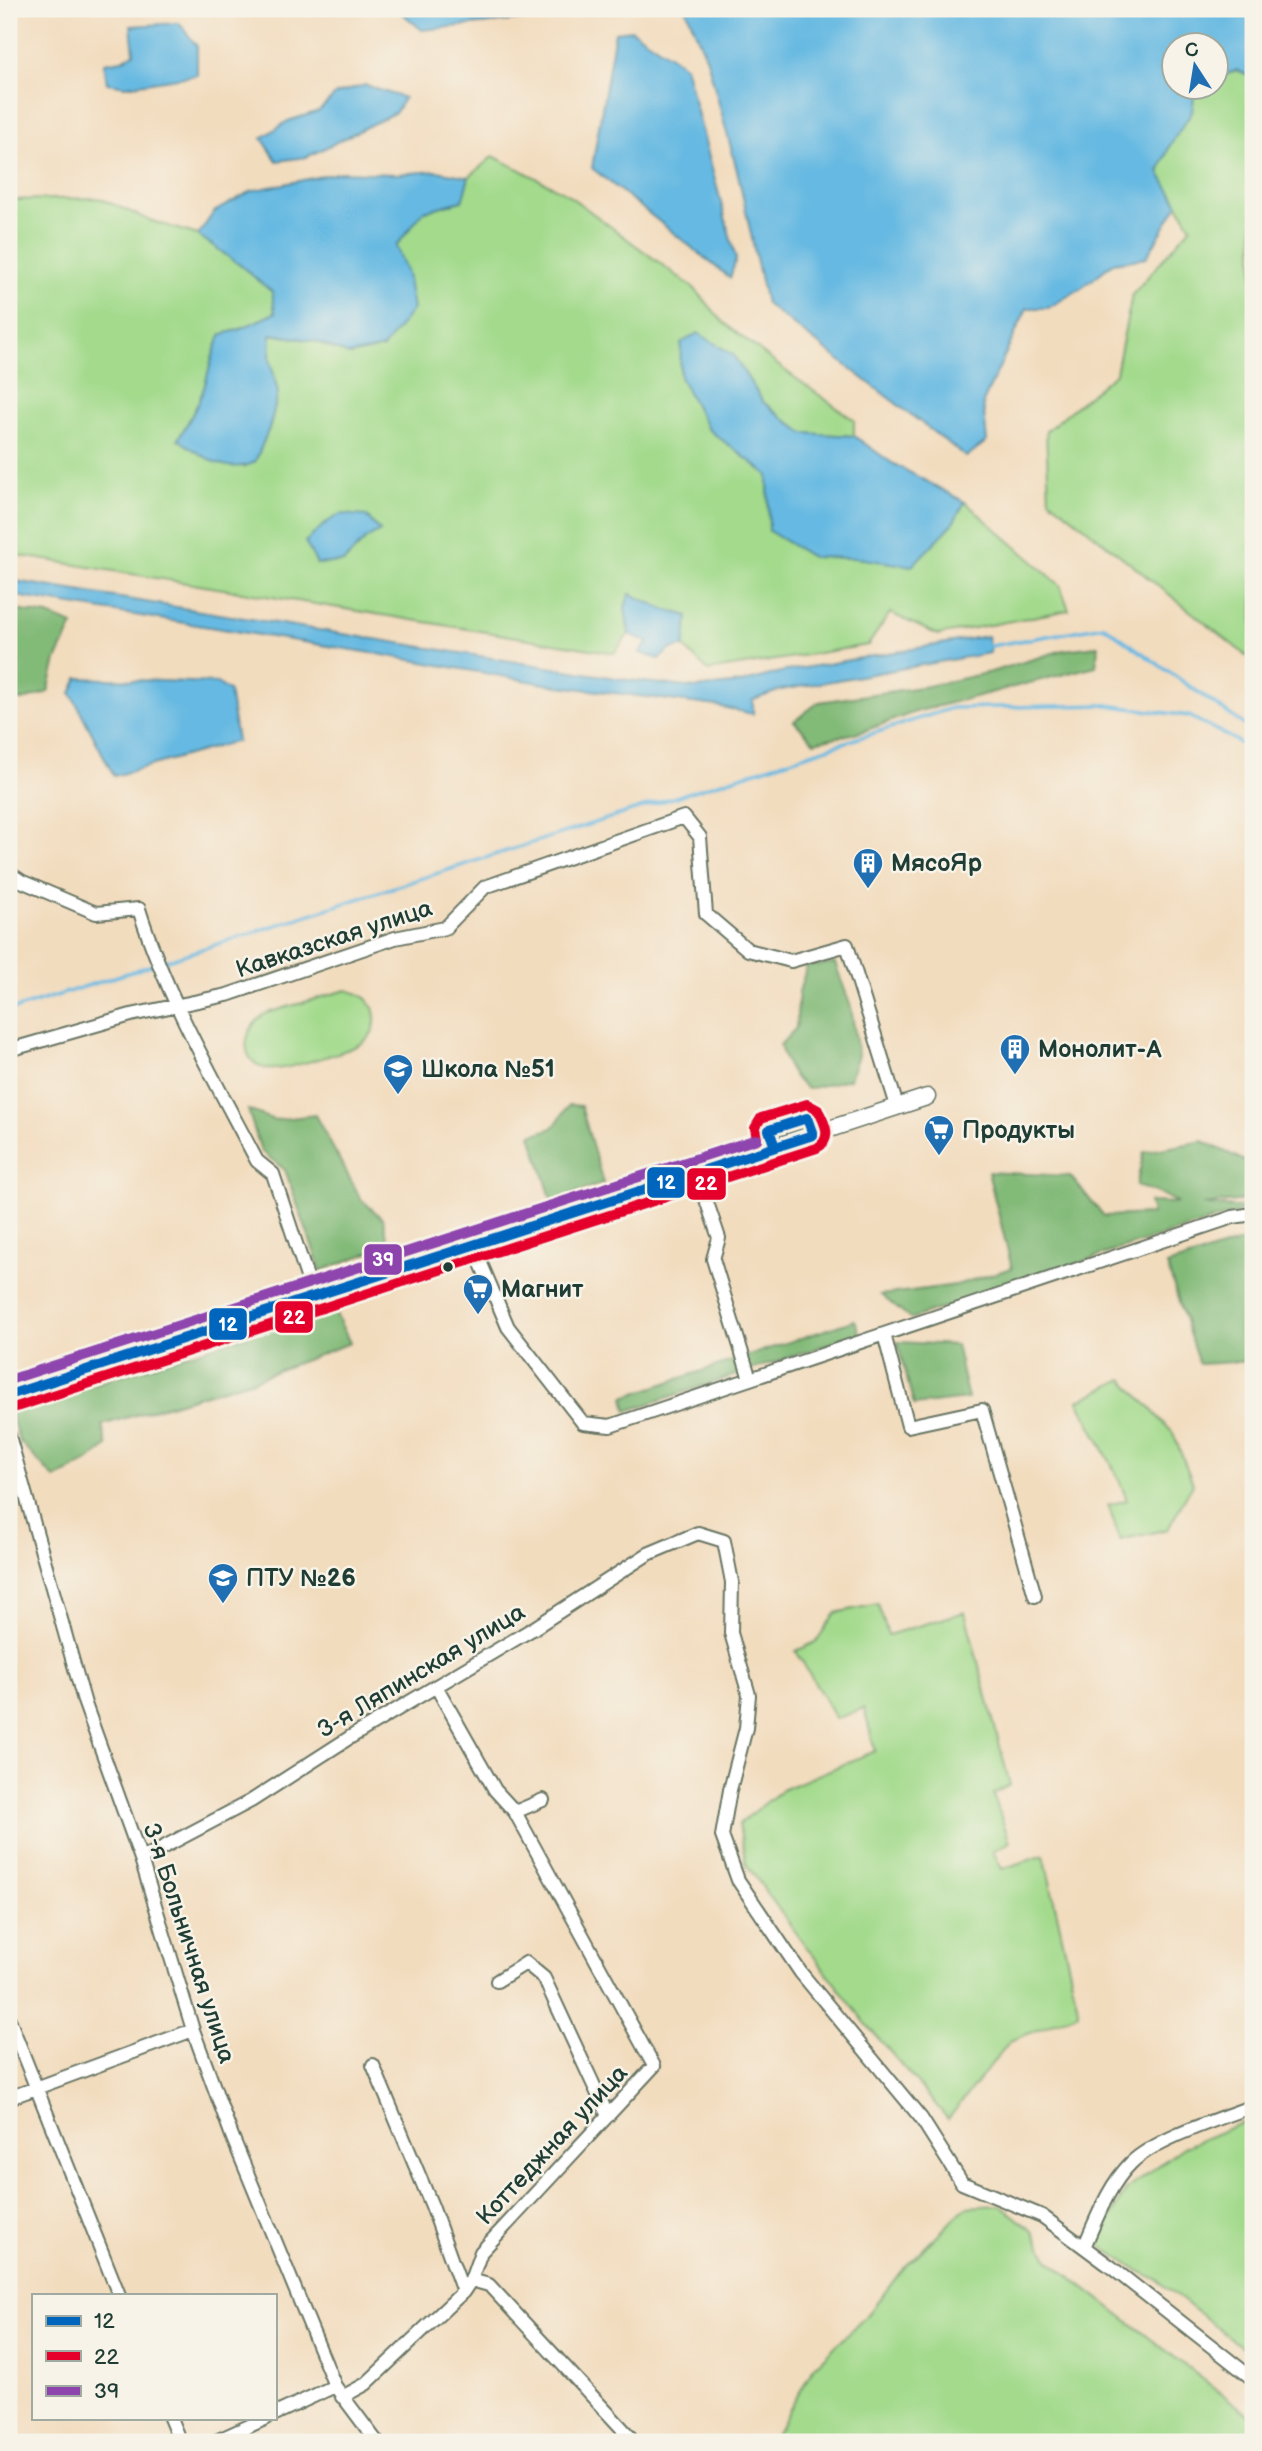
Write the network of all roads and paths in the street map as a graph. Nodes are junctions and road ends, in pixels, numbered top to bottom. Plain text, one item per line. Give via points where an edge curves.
1 (9, 873) edge
2 (21, 881) junction
3 (9, 887) edge
4 (176, 1006) junction
5 (9, 1050) edge
6 (927, 1097) dead end
7 (897, 1106) junction
8 (697, 1172) junction
9 (1253, 1214) edge
10 (473, 1245) junction
11 (314, 1298) junction
12 (884, 1334) junction
13 (750, 1379) junction
14 (9, 1395) edge
15 (9, 1436) edge
16 (1035, 1596) dead end
17 (436, 1686) junction
18 (543, 1800) dead end
19 (515, 1812) junction
20 (141, 1859) junction
21 (497, 1981) dead end
22 (9, 2019) edge
23 (193, 2030) junction
24 (373, 2065) dead end
25 (36, 2089) junction
26 (9, 2098) edge
27 (1253, 2105) edge
28 (608, 2116) junction
29 (1084, 2247) junction
30 (471, 2280) junction
31 (463, 2292) junction
32 (119, 2294) edge
33 (1253, 2379) edge
34 (338, 2392) junction
35 (276, 2414) edge
36 (171, 2420) edge
37 (263, 2420) edge
38 (630, 2437) dead end
39 (180, 2442) edge
40 (214, 2442) edge
41 (377, 2442) edge

1 - 2 street
2 - 3 street
2 - 4 street via 96,914 139,909
4 - 5 street, Кавказская улица
4 - 7 street, Кавказская улица via 227,995 395,938 444,928 485,887 684,817 699,837 706,914 748,950 792,961 847,945
4 - 11 street via 257,1161 273,1174
6 - 7 street
7 - 8 street
8 - 10 street
8 - 13 street via 719,1238 713,1259
9 - 12 street
10 - 11 street
10 - 13 street via 508,1326 583,1423 610,1426
11 - 14 street
12 - 13 street
12 - 16 street via 908,1426 982,1410
15 - 20 street, 3-я Больничная улица via 85,1704
17 - 19 street via 495,1790
17 - 20 street, 3-я Ляпинская улица via 251,1801
17 - 29 street, 3-я Ляпинская улица via 648,1554 698,1533 724,1541 732,1582 732,1633 750,1695 722,1836 738,1880 801,1973 921,2118 962,2183 1042,2216
18 - 19 street
19 - 28 street, Коттеджная улица via 654,2066
20 - 23 street, 3-я Больничная улица
21 - 28 street via 526,1963 544,1978
22 - 25 street
23 - 25 street
23 - 34 street, 3-я Больничная улица
24 - 31 street
25 - 26 street
25 - 32 street
27 - 29 street via 1171,2137 1132,2161 1108,2194
28 - 30 street, Коттеджная улица via 481,2252
29 - 33 street
30 - 31 street, Коттеджная улица
30 - 38 street via 489,2285
31 - 34 street, Коттеджная улица via 366,2384
34 - 35 street, Коттеджная улица
34 - 41 street, 3-я Больничная улица
36 - 39 street
37 - 40 street

